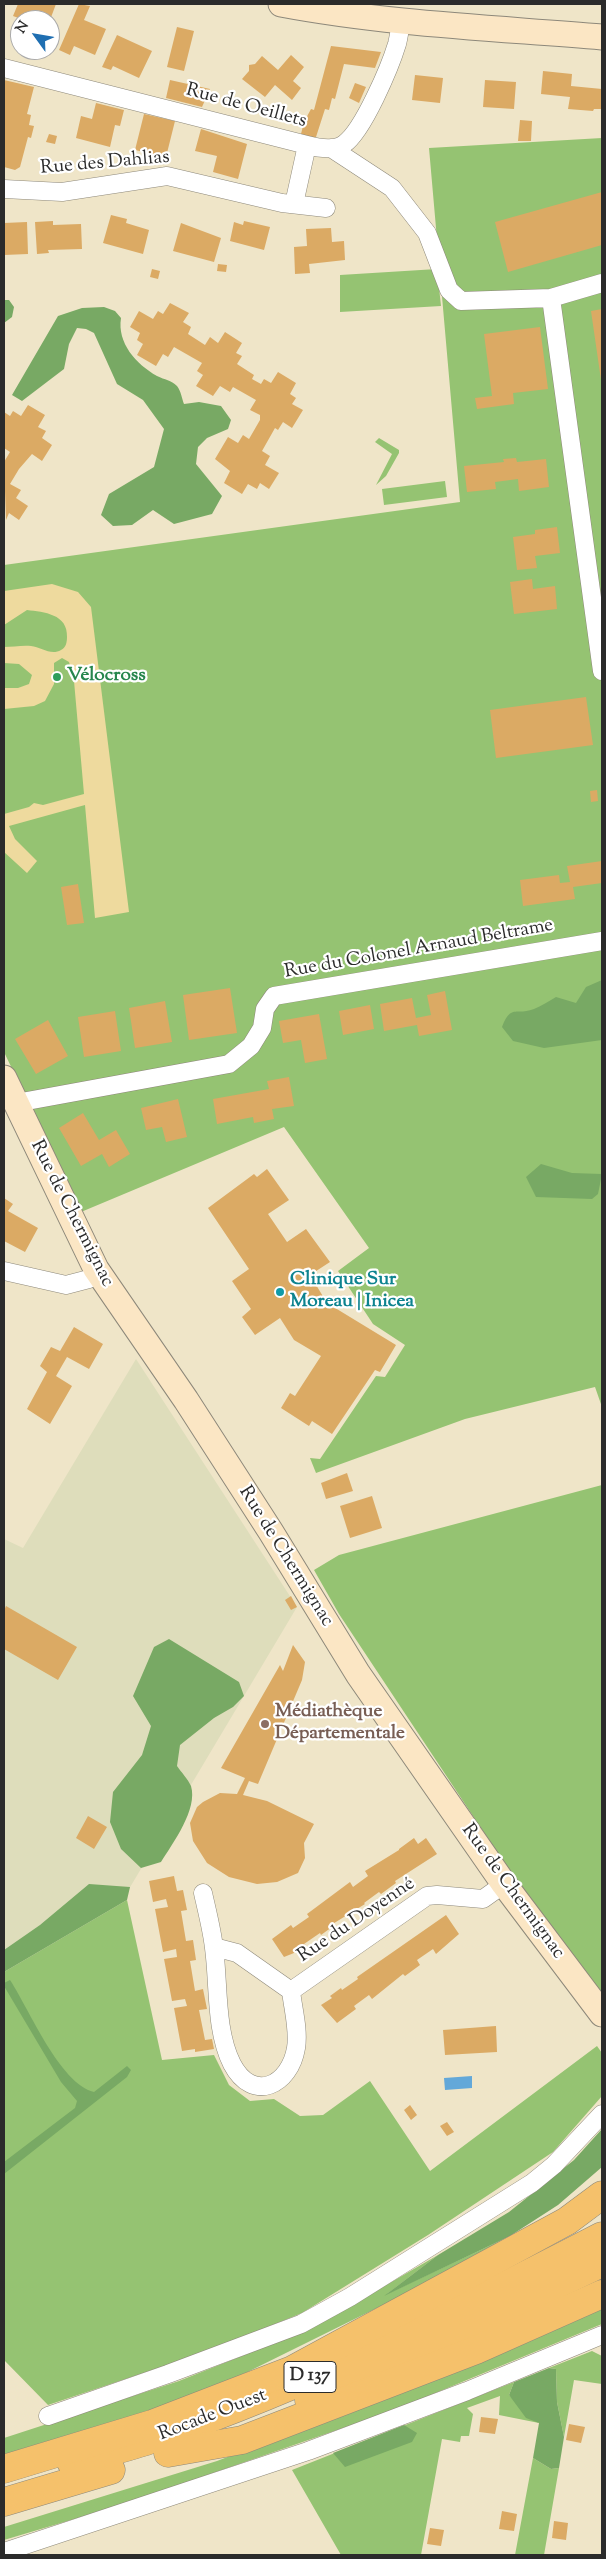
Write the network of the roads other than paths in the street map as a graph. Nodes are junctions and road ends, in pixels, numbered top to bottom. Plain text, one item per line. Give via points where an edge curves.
1 (281, 4) edge
2 (401, 21) junction
3 (602, 36) edge
4 (4, 68) edge
5 (307, 145) junction
6 (331, 148) junction
7 (4, 189) edge
8 (294, 204) junction
9 (326, 208) dead end
10 (602, 283) edge
11 (551, 298) junction
12 (602, 671) edge
13 (602, 941) edge
14 (4, 1078) edge
15 (16, 1103) junction
16 (96, 1268) junction
17 (4, 1271) edge
18 (504, 1884) junction
19 (203, 1892) dead end
20 (214, 1947) junction
21 (291, 1991) junction
22 (602, 2014) edge
23 (602, 2114) edge
24 (602, 2195) edge
25 (602, 2236) edge
26 (602, 2263) edge
27 (602, 2294) edge
28 (602, 2335) edge
29 (48, 2416) dead end
30 (168, 2453) junction
31 (4, 2470) edge
32 (4, 2481) edge
33 (4, 2502) edge
34 (4, 2552) edge

1 - 2 street
2 - 3 street
2 - 6 street via 398,43 365,118 355,135 343,146
4 - 5 street, Rue de Oeillets
5 - 6 street, Rue de Oeillets
5 - 8 street
6 - 11 street via 392,188 427,233 450,290 461,301
7 - 8 street, Rue des Dahlias via 62,192 167,176
8 - 9 street, Rue des Dahlias
10 - 11 street
11 - 12 street
13 - 15 street, Rue du Colonel Arnaud Beltrame via 274,996 265,1009 262,1028 251,1046 229,1064
14 - 15 street, Rue de Chermignac
15 - 16 street, Rue de Chermignac
16 - 17 street via 89,1279 66,1285
16 - 18 street, Rue de Chermignac via 196,1415 358,1674
18 - 21 street, Rue du Doyenné via 483,1899 426,1896
18 - 22 street, Rue de Chermignac
19 - 20 street, Rue du Doyenné
20 - 21 street, Rue du Doyenné via 237,1953
20 - 21 street, Rue du Doyenné via 227,2049 233,2065 252,2085 272,2085 287,2072 293,2061 296,2036
23 - 29 street via 554,2165 532,2183 327,2311 272,2336
24 - 31 main road via 567,2221 292,2370 152,2424
25 - 32 main road, Rocade Ouest / D 137 via 462,2308 267,2396 154,2439
26 - 30 main road, Rocade Ouest / D 137 via 342,2387
27 - 30 main road via 476,2350 250,2436
28 - 34 street via 467,2391 308,2451
30 - 33 main road, Rocade Ouest / D 137

